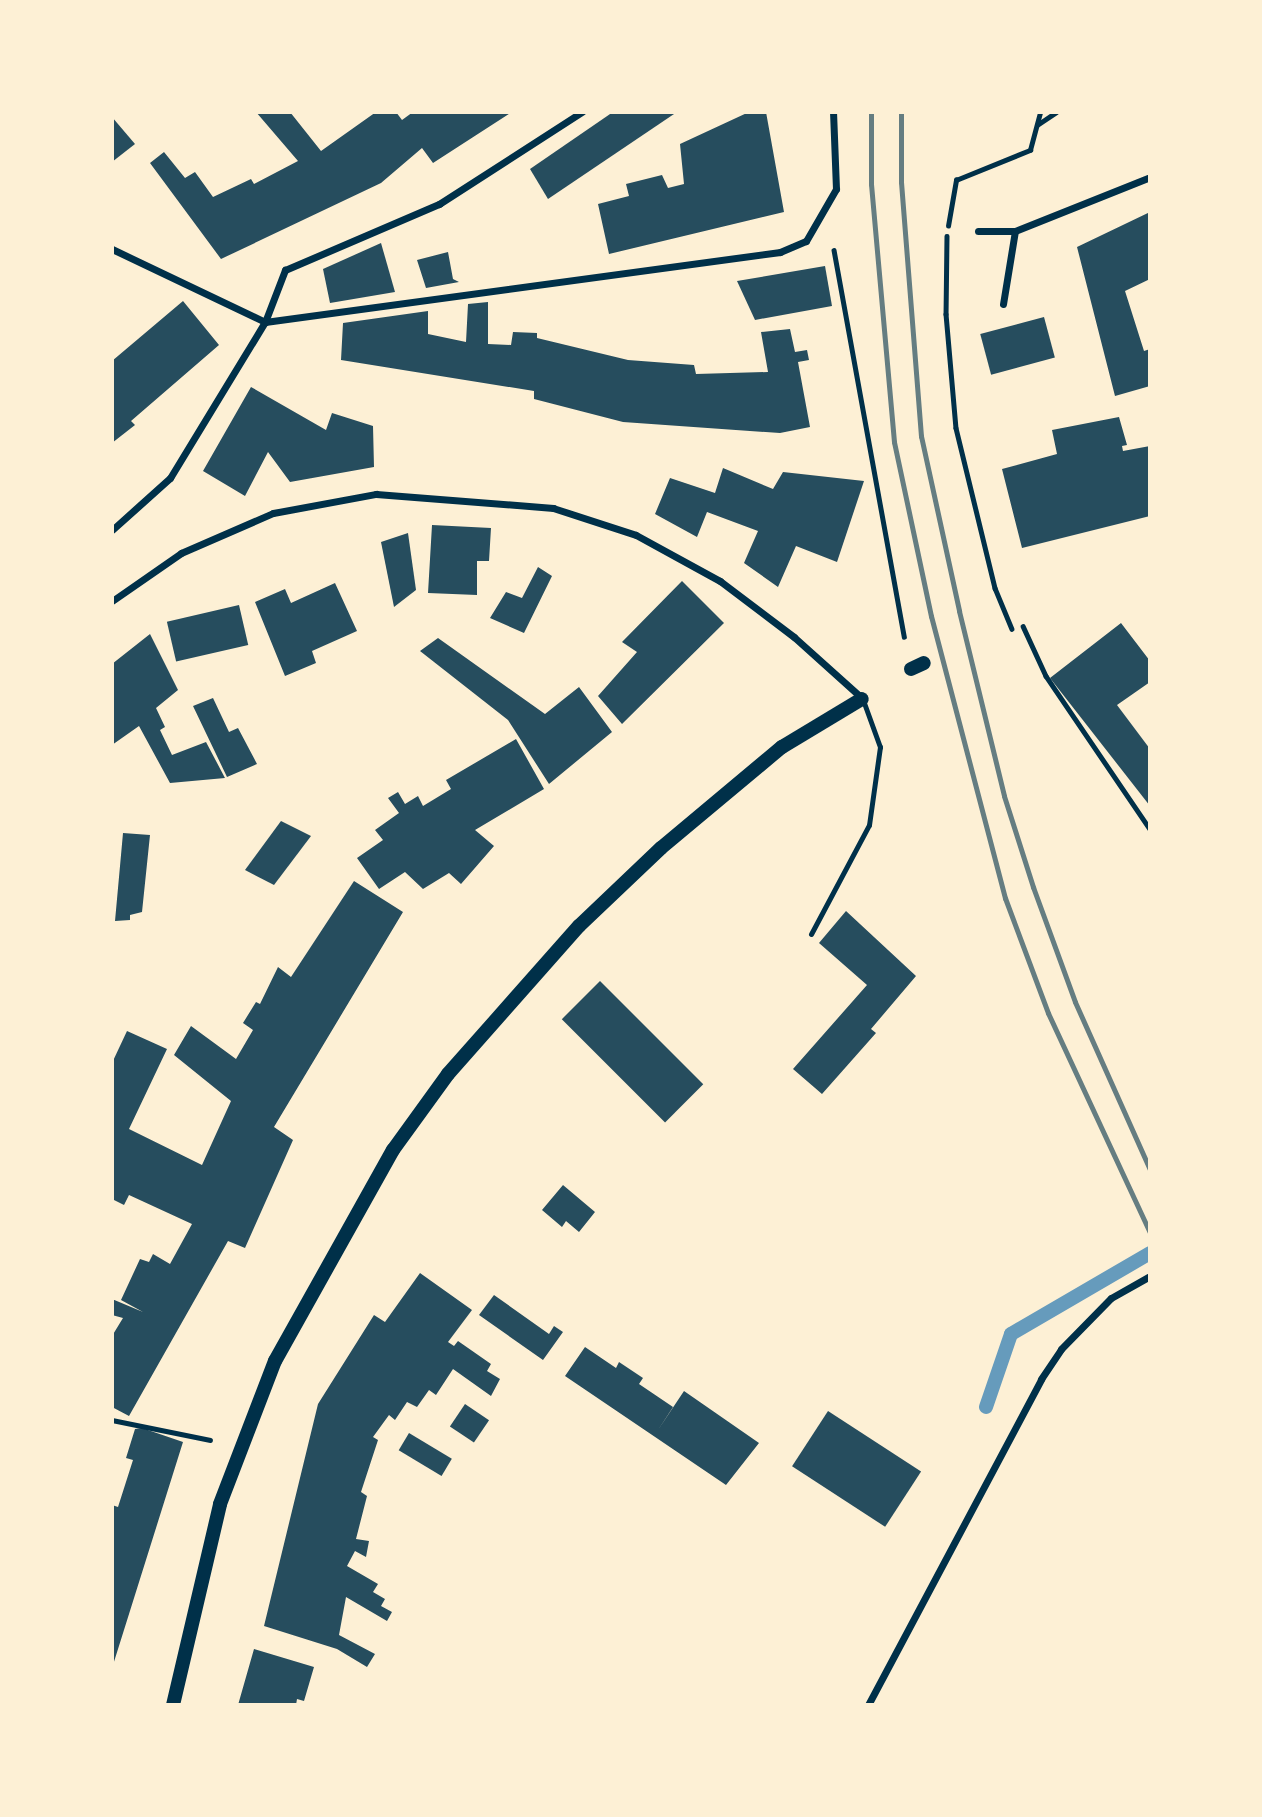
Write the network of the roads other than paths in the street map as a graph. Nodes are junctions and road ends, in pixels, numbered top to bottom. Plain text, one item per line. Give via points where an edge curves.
1 (582, 112) edge
2 (833, 112) edge
3 (1150, 177) edge
4 (978, 231) road end
5 (1015, 231) junction
6 (112, 248) edge
7 (1003, 304) dead end
8 (265, 322) junction
9 (112, 530) edge
10 (112, 601) edge
11 (862, 699) junction
12 (811, 934) dead end
13 (1150, 1276) edge
14 (173, 1705) edge
15 (868, 1705) edge

1 - 8 street via 439,204 285,270
2 - 8 street via 835,189 806,242 780,252
3 - 5 street
4 - 5 street
5 - 7 street
6 - 8 street
8 - 9 street via 170,478
10 - 11 street via 181,553 273,513 376,494 553,508 636,535 720,581 794,637
11 - 12 lane via 880,747 869,825
11 - 14 main road via 782,747 661,848 579,926 448,1074 393,1150 275,1362 211,1535
13 - 15 street via 1111,1298 1061,1349 1041,1379

